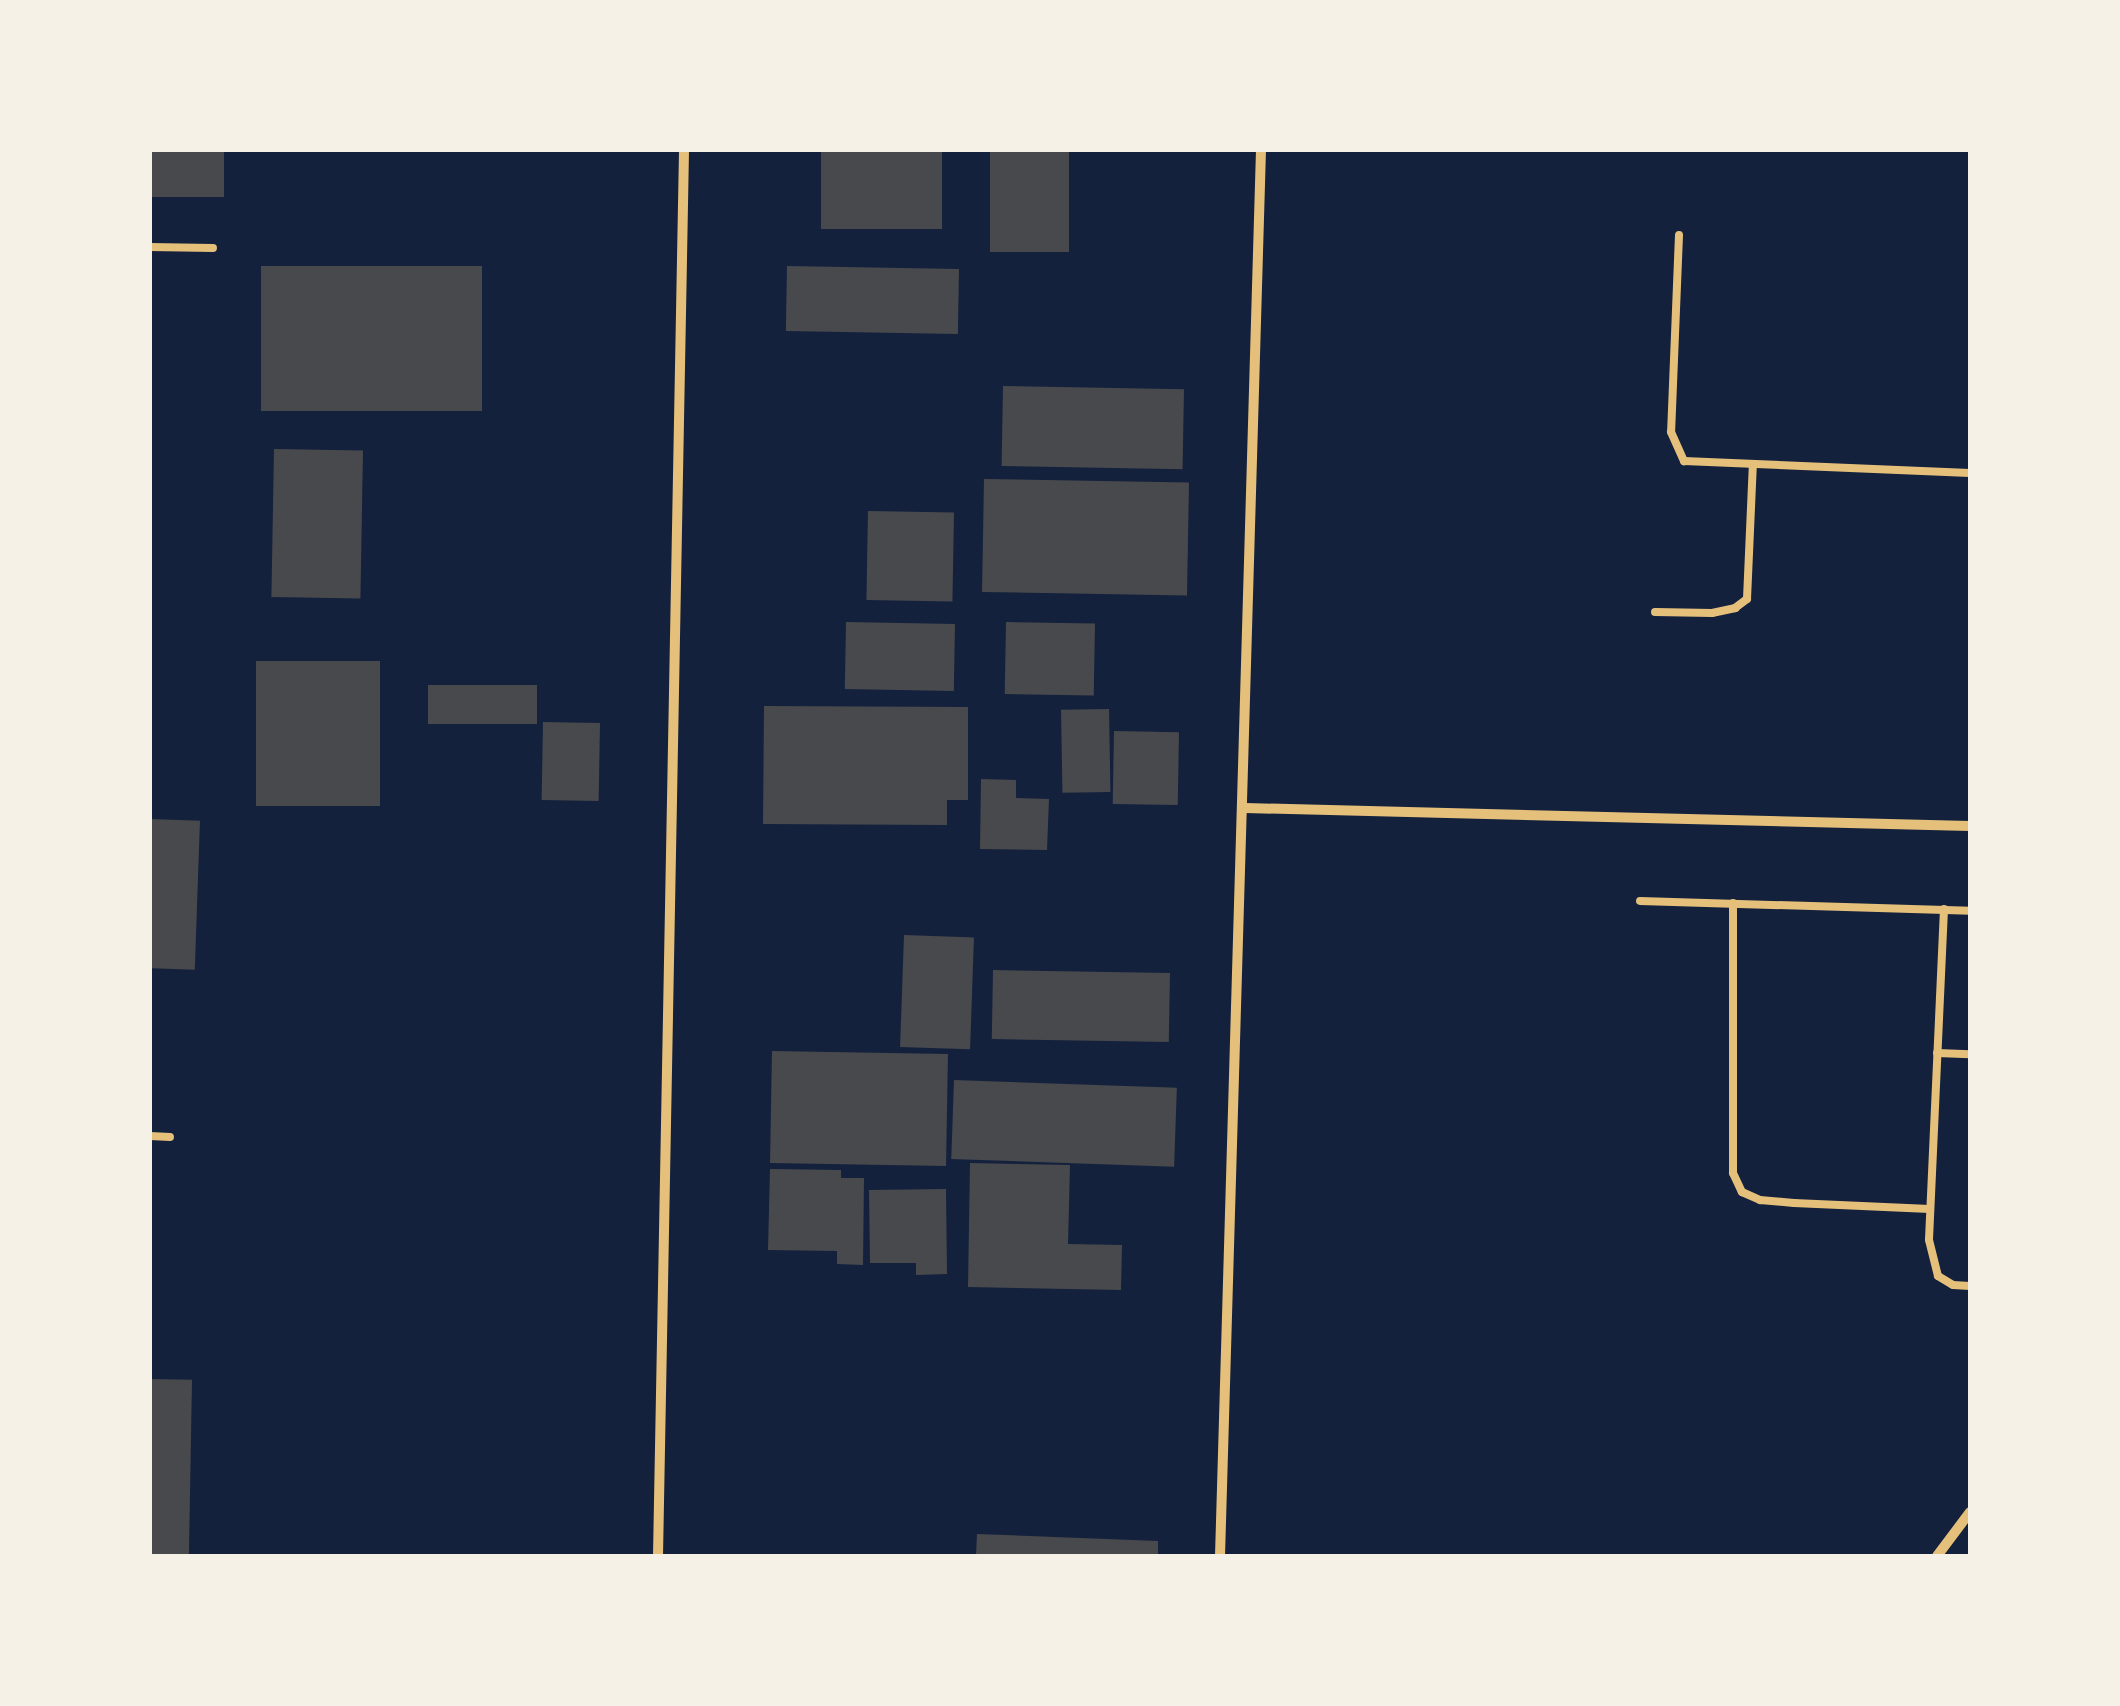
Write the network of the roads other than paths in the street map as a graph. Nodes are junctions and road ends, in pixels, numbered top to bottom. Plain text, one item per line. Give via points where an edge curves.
1 (684, 150) edge
2 (1261, 150) edge
3 (1679, 235) dead end
4 (150, 248) edge
5 (214, 248) dead end
6 (1754, 464) junction
7 (1970, 474) edge
8 (1655, 612) dead end
9 (1244, 808) junction
10 (1970, 826) edge
11 (1640, 901) dead end
12 (1733, 904) junction
13 (1944, 910) junction
14 (1970, 911) edge
15 (1938, 1052) junction
16 (1970, 1054) edge
17 (150, 1136) edge
18 (170, 1137) dead end
19 (1930, 1208) junction
20 (1970, 1286) edge
21 (1970, 1512) edge
22 (658, 1556) edge
23 (1220, 1556) edge
24 (1936, 1556) edge

1 - 22 street
2 - 9 street
3 - 6 lane via 1671,432 1676,451 1684,461
4 - 5 lane
6 - 7 lane
6 - 8 lane via 1747,599 1712,613
9 - 10 street
9 - 23 street
11 - 12 lane
12 - 13 lane
12 - 19 lane via 1733,1173 1742,1192 1760,1200
13 - 14 lane
13 - 15 lane
15 - 16 lane
15 - 19 lane
17 - 18 lane
19 - 20 lane via 1930,1257 1938,1276
21 - 24 street

